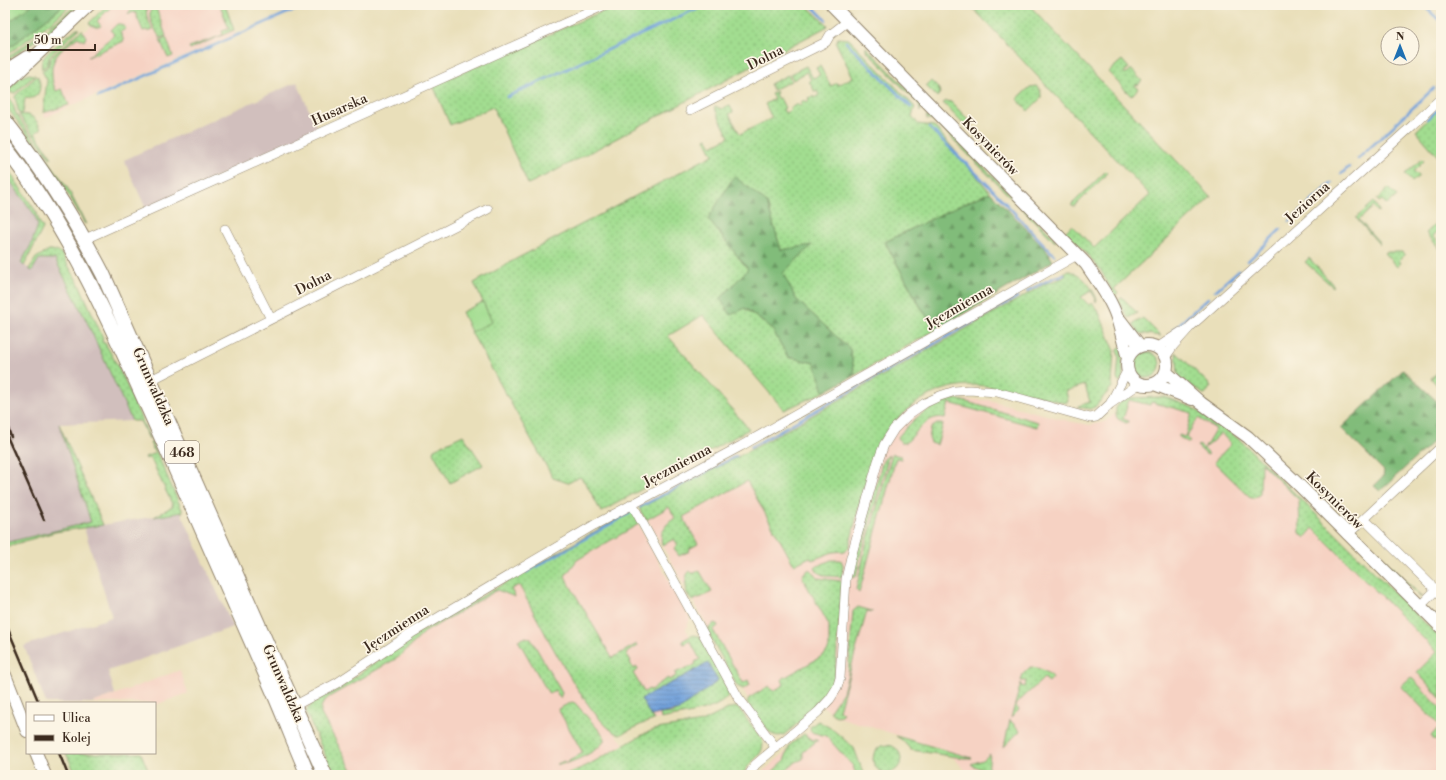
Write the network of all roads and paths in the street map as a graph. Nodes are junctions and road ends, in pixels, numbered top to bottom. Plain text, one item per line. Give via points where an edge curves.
1 (89, 5) edge
2 (605, 5) edge
3 (832, 5) edge
4 (848, 21) junction
5 (48, 44) junction
6 (5, 71) edge
7 (5, 85) edge
8 (1441, 98) edge
9 (690, 110) dead end
10 (5, 121) edge
11 (8, 151) edge
12 (488, 209) dead end
13 (225, 229) dead end
14 (85, 239) junction
15 (1077, 255) junction
16 (1117, 317) junction
17 (270, 319) junction
18 (1140, 346) junction
19 (1161, 352) junction
20 (1128, 358) junction
21 (1127, 371) junction
22 (1166, 372) junction
23 (151, 380) junction
24 (1139, 384) junction
25 (1154, 384) junction
26 (1201, 403) junction
27 (1110, 404) junction
28 (1441, 447) edge
29 (632, 504) junction
30 (1364, 519) junction
31 (1347, 534) junction
32 (1439, 590) edge
33 (1420, 606) junction
34 (1441, 627) edge
35 (5, 674) edge
36 (294, 706) junction
37 (26, 728) edge
38 (776, 748) junction
39 (36, 754) edge
40 (44, 775) edge
41 (308, 775) edge
42 (324, 775) edge
43 (749, 775) edge

1 - 5 main road
2 - 14 street, Husarska
3 - 4 main road, Kosynierów
4 - 9 street, Dolna via 830,35 826,42
4 - 15 main road, Kosynierów
5 - 6 main road
5 - 7 main road
8 - 19 street, Jeziorna
10 - 14 main road, Grunwaldzka / 468 via 49,180
11 - 41 main road, Grunwaldzka / 468 via 69,243 89,280
12 - 17 street, Dolna
13 - 17 street
14 - 23 main road, Grunwaldzka / 468 via 115,298
15 - 16 main road, Kosynierów via 1098,282
15 - 29 street, Jęczmienna via 741,446
16 - 18 main road, Kosynierów
16 - 20 main road, Kosynierów
17 - 23 street, Dolna
18 - 19 main road via 1152,346
18 - 20 main road via 1133,350
19 - 22 main road via 1167,364
20 - 21 main road
21 - 24 main road
21 - 27 street
22 - 25 main road
22 - 26 main road, Kosynierów
23 - 36 main road, Grunwaldzka / 468
24 - 25 main road
24 - 27 street
25 - 26 main road, Kosynierów
26 - 31 main road, Kosynierów via 1248,437
27 - 38 street via 1090,418 997,392 955,391 925,403 894,428 878,461 846,579 840,678 837,688 818,712
28 - 30 street
29 - 36 street, Jęczmienna via 412,633 338,683
29 - 38 street via 738,697
30 - 31 street
30 - 32 street
31 - 33 main road, Kosynierów
32 - 33 street
33 - 34 main road, Kosynierów
35 - 37 main road
36 - 42 main road, Grunwaldzka / 468
38 - 43 street via 755,765
39 - 40 main road

